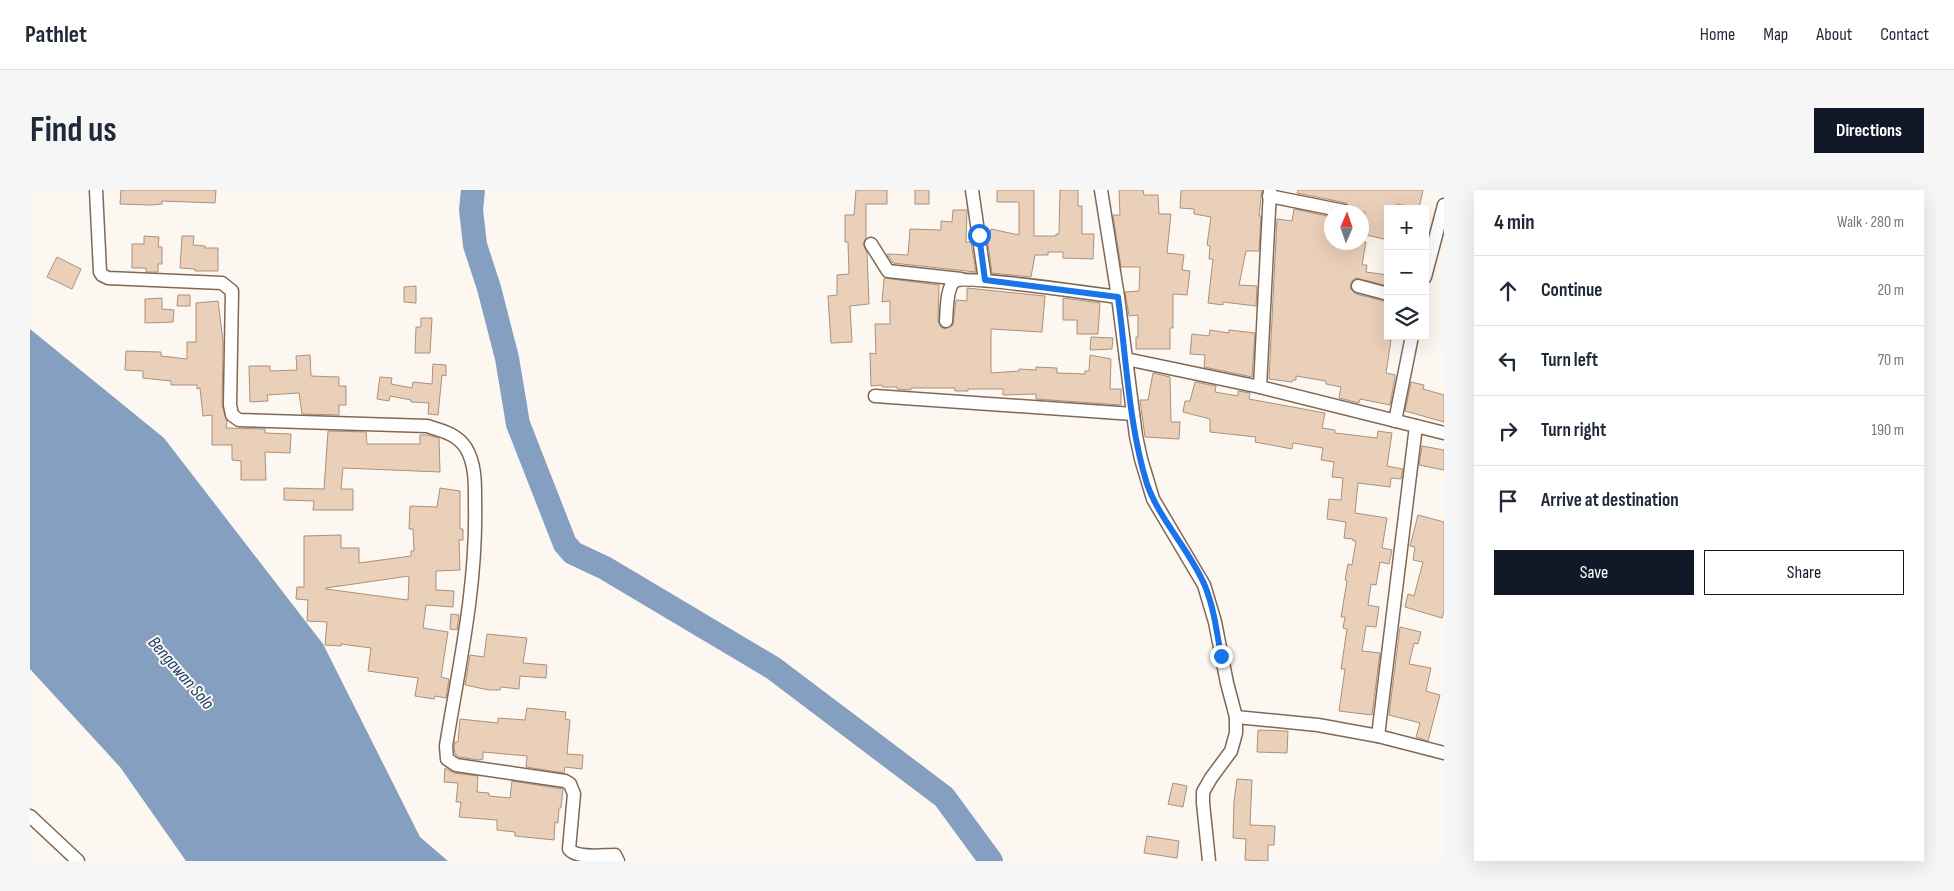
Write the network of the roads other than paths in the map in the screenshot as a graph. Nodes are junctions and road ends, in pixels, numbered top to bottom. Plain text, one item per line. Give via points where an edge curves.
1 (96, 190) edge
2 (972, 190) edge
3 (1101, 190) edge
4 (1270, 193) edge
5 (1444, 205) edge
6 (1324, 206) edge
7 (871, 244) dead end
8 (1429, 262) edge
9 (961, 279) junction
10 (985, 280) junction
11 (1358, 286) dead end
12 (1384, 293) edge
13 (1118, 297) junction
14 (946, 321) dead end
15 (1411, 340) edge
16 (1126, 359) junction
17 (1260, 387) junction
18 (875, 396) dead end
19 (1133, 414) junction
20 (1395, 421) junction
21 (1416, 426) junction
22 (1444, 433) edge
23 (1236, 717) junction
24 (1378, 736) junction
25 (1444, 753) edge
26 (30, 816) edge
27 (78, 861) edge
28 (618, 861) edge
29 (1209, 861) edge

1 - 28 street via 102,275 108,278 222,283 232,291 230,405 232,415 239,420 427,426 452,434 466,448 474,469 476,538 471,596 446,746 447,759 456,765 565,781 574,794 569,849 572,853 614,855
2 - 10 street
3 - 13 street
4 - 6 street
4 - 17 street
5 - 8 street
7 - 9 street via 888,271
9 - 10 street
9 - 14 street via 950,288
10 - 13 street
11 - 12 street
13 - 16 street
15 - 20 street
16 - 17 street
16 - 19 street
17 - 20 street
18 - 19 street
19 - 23 street via 1141,459 1153,499 1207,594
20 - 21 street
21 - 22 street
21 - 24 street
23 - 24 street via 1318,725
23 - 29 street via 1231,751 1203,792
24 - 25 street
26 - 27 street

